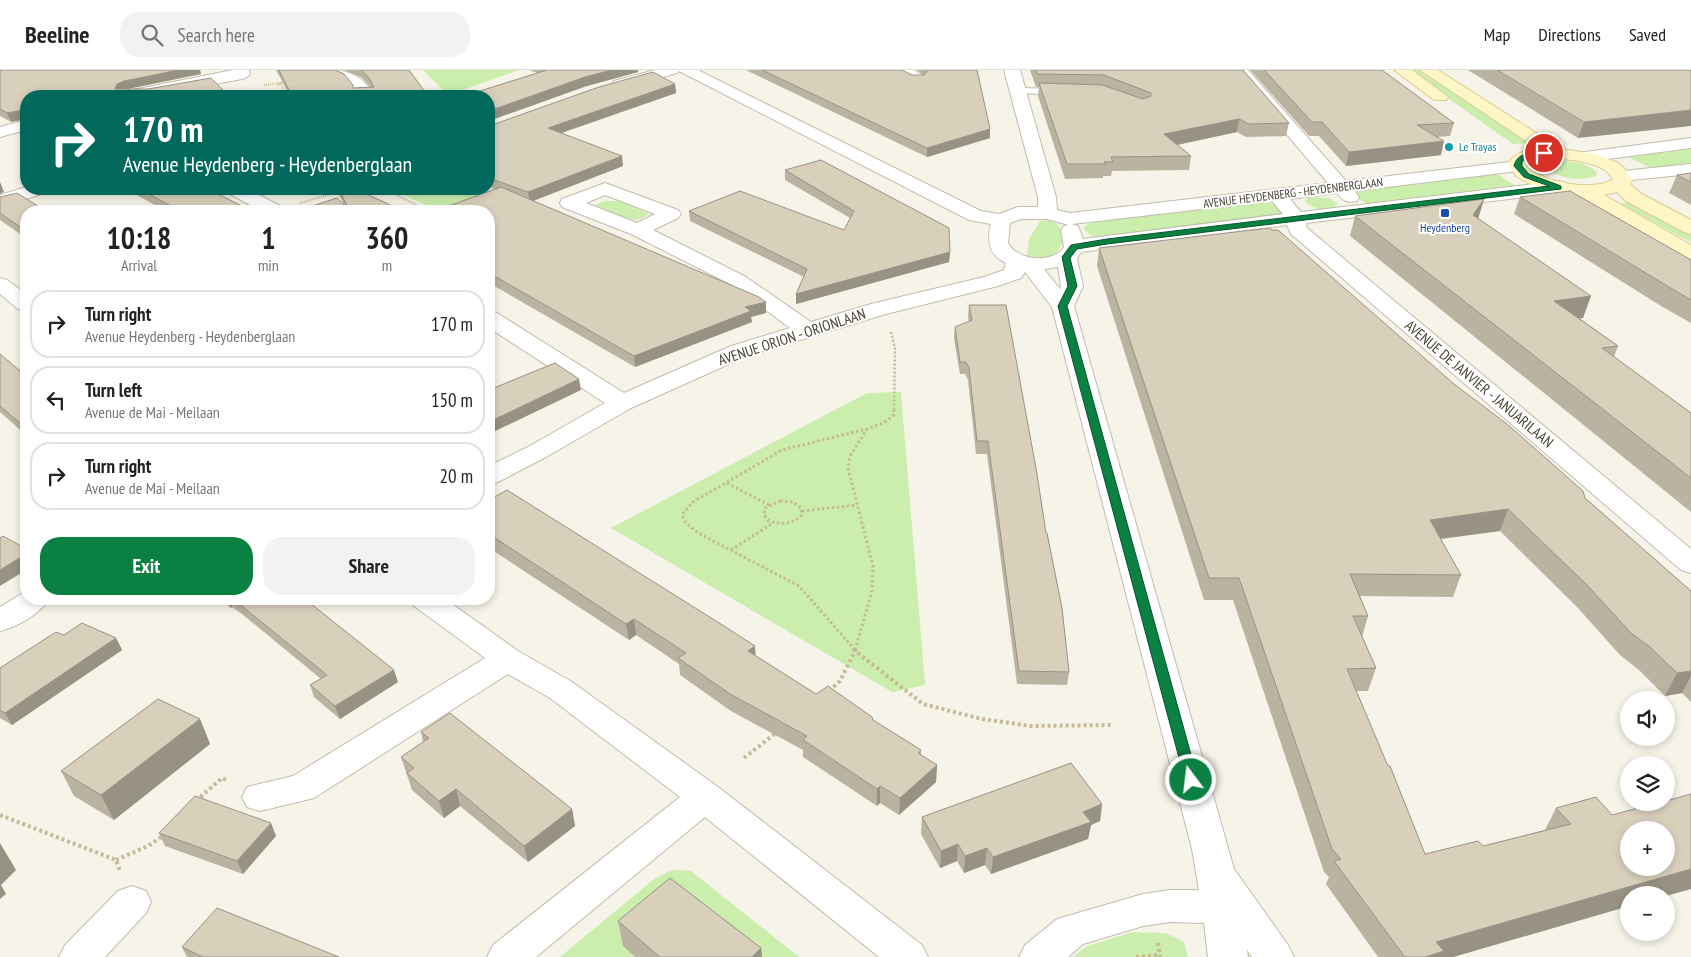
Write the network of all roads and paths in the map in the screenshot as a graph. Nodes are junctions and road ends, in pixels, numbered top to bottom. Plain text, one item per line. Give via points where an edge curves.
1 (241, 70) edge
2 (334, 70) edge
3 (672, 70) edge
4 (686, 70) edge
5 (902, 70) edge
6 (1012, 70) edge
7 (1240, 70) edge
8 (1402, 70) edge
9 (1428, 70) edge
10 (918, 78) edge
11 (292, 81) edge
12 (279, 83) edge
13 (263, 85) dead end
14 (602, 89) edge
15 (158, 90) edge
16 (284, 90) edge
17 (362, 90) edge
18 (1017, 91) junction
19 (1074, 92) edge
20 (1457, 108) dead end
21 (20, 126) edge
22 (0, 132) edge
23 (1691, 143) edge
24 (1556, 153) junction
25 (1519, 156) junction
26 (1585, 157) junction
27 (1691, 169) edge
28 (1621, 181) junction
29 (1341, 187) junction
30 (1559, 187) junction
31 (1584, 191) junction
32 (20, 195) edge
33 (246, 195) edge
34 (328, 195) edge
35 (397, 195) edge
36 (1278, 196) junction
37 (0, 201) edge
38 (264, 205) edge
39 (295, 205) edge
40 (416, 205) edge
41 (1362, 210) junction
42 (1048, 213) junction
43 (1296, 218) junction
44 (1069, 219) junction
45 (1001, 220) junction
46 (1691, 228) edge
47 (638, 230) dead end
48 (1070, 252) junction
49 (1691, 253) edge
50 (1022, 262) junction
51 (0, 284) edge
52 (20, 298) edge
53 (20, 302) edge
54 (1063, 306) junction
55 (0, 308) edge
56 (495, 322) edge
57 (890, 324) dead end
58 (807, 330) junction
59 (622, 403) junction
60 (866, 429) junction
61 (495, 473) edge
62 (727, 482) junction
63 (768, 505) junction
64 (857, 505) junction
65 (802, 511) junction
66 (774, 523) junction
67 (730, 550) junction
68 (1691, 564) edge
69 (25, 605) edge
70 (433, 605) edge
71 (0, 621) edge
72 (855, 651) junction
73 (507, 659) junction
74 (826, 693) edge
75 (1112, 725) dead end
76 (781, 729) edge
77 (744, 758) dead end
78 (260, 797) dead end
79 (704, 797) junction
80 (0, 815) edge
81 (169, 830) edge
82 (116, 860) junction
83 (1218, 890) junction
84 (132, 902) joint
85 (1160, 955) dead end
86 (79, 957) edge
87 (507, 957) edge
88 (908, 957) edge
89 (1039, 957) edge
90 (1136, 957) edge
91 (1228, 957) edge
92 (1274, 957) edge

1 - 15 street via 242,74
2 - 17 street via 352,79
3 - 14 street
4 - 45 street via 976,216
5 - 10 street
6 - 18 street
7 - 29 street
8 - 20 street
9 - 24 street
11 - 12 path
13 - 16 path via 281,84
18 - 19 lane
18 - 42 street via 1048,197
21 - 22 street
23 - 26 street
24 - 25 street
24 - 26 street
25 - 29 street, AVENUE HEYDENBERG - HEYDENBERGLAAN
25 - 30 street via 1527,175
26 - 28 street via 1606,164
27 - 28 street
28 - 31 street via 1610,189
28 - 46 street via 1633,197
29 - 36 street, AVENUE HEYDENBERG - HEYDENBERGLAAN
29 - 41 street
30 - 31 street
30 - 41 street, AVENUE HEYDENBERG - HEYDENBERGLAAN
31 - 49 street
32 - 37 street
33 - 38 street
34 - 39 path
35 - 40 path
36 - 43 street, AVENUE DE JANVIER - JANUARILAAN
36 - 44 street, AVENUE HEYDENBERG - HEYDENBERGLAAN
41 - 43 street, AVENUE HEYDENBERG - HEYDENBERGLAAN
42 - 44 street
42 - 45 street via 1018,213
43 - 48 street, AVENUE HEYDENBERG - HEYDENBERGLAAN via 1107,241
43 - 68 street, AVENUE DE JANVIER - JANUARILAAN via 1298,230
44 - 48 street
45 - 50 street via 998,243 1003,254
47 - 58 street via 739,282
48 - 50 street via 1048,262
48 - 54 street via 1072,286
50 - 54 street
50 - 58 street, AVENUE ORION - ORIONLAAN via 1014,274 991,282 888,306
51 - 52 street
53 - 55 street
54 - 83 street
56 - 59 street
57 - 60 path via 895,348 894,415
58 - 59 street, AVENUE ORION - ORIONLAAN via 739,351
59 - 61 street, AVENUE ORION - ORIONLAAN
60 - 62 path via 782,450
60 - 64 path via 850,456 848,468
62 - 63 path
62 - 67 path via 693,502 682,515 698,533
63 - 65 path via 780,501 793,502
63 - 66 path via 764,511 765,518
64 - 65 path
64 - 72 path via 873,566 872,591
65 - 66 path via 794,522
66 - 67 path
67 - 72 path via 799,586
69 - 71 street
70 - 73 street
72 - 74 path via 840,681
72 - 75 path via 922,704 982,719 1031,726
73 - 78 street via 302,788
73 - 79 street via 561,690
76 - 77 path
79 - 87 street
79 - 88 street
80 - 82 path
81 - 82 path via 157,842
82 - 84 path
83 - 89 street via 1170,906 1143,910 1071,931
83 - 91 street
83 - 92 street
84 - 86 street
85 - 90 path

